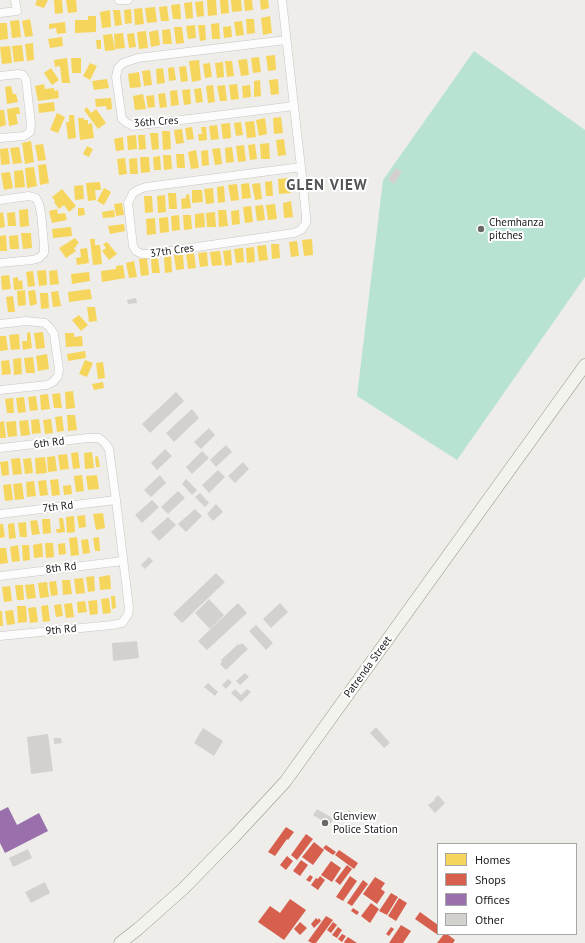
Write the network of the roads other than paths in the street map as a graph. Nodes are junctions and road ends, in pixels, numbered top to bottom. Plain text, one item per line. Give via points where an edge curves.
1 (16, 0) edge
2 (119, 0) edge
3 (128, 0) edge
4 (282, 0) edge
5 (0, 13) edge
6 (286, 40) junction
7 (0, 76) edge
8 (294, 106) junction
9 (0, 138) edge
10 (301, 167) junction
11 (0, 200) edge
12 (0, 264) edge
13 (0, 324) edge
14 (585, 365) edge
15 (0, 390) edge
16 (0, 448) edge
17 (116, 500) junction
18 (0, 514) edge
19 (123, 561) junction
20 (0, 576) edge
21 (0, 636) edge
22 (120, 943) edge

1 - 5 street via 17,11
2 - 3 street
4 - 6 street
6 - 8 street
6 - 8 street, 36th Cres via 138,58 123,63 118,68 116,77 122,119 133,126
7 - 9 street via 23,75 26,80 31,125 30,132 24,136
8 - 10 street
10 - 10 street, 37th Cres via 306,216 306,223 301,230 148,254 136,251 133,246 128,203 133,192 146,187
11 - 12 street via 30,196 36,198 41,213 44,245 44,253 39,258
13 - 15 street via 26,321 45,323 54,334 59,370 58,376 47,385
14 - 22 street, Patrenda Street via 285,782 183,889
16 - 17 street, 6th Rd via 99,438 109,449
17 - 18 street, 7th Rd
17 - 19 street
19 - 20 street, 8th Rd
19 - 21 street, 9th Rd via 129,608 122,623

